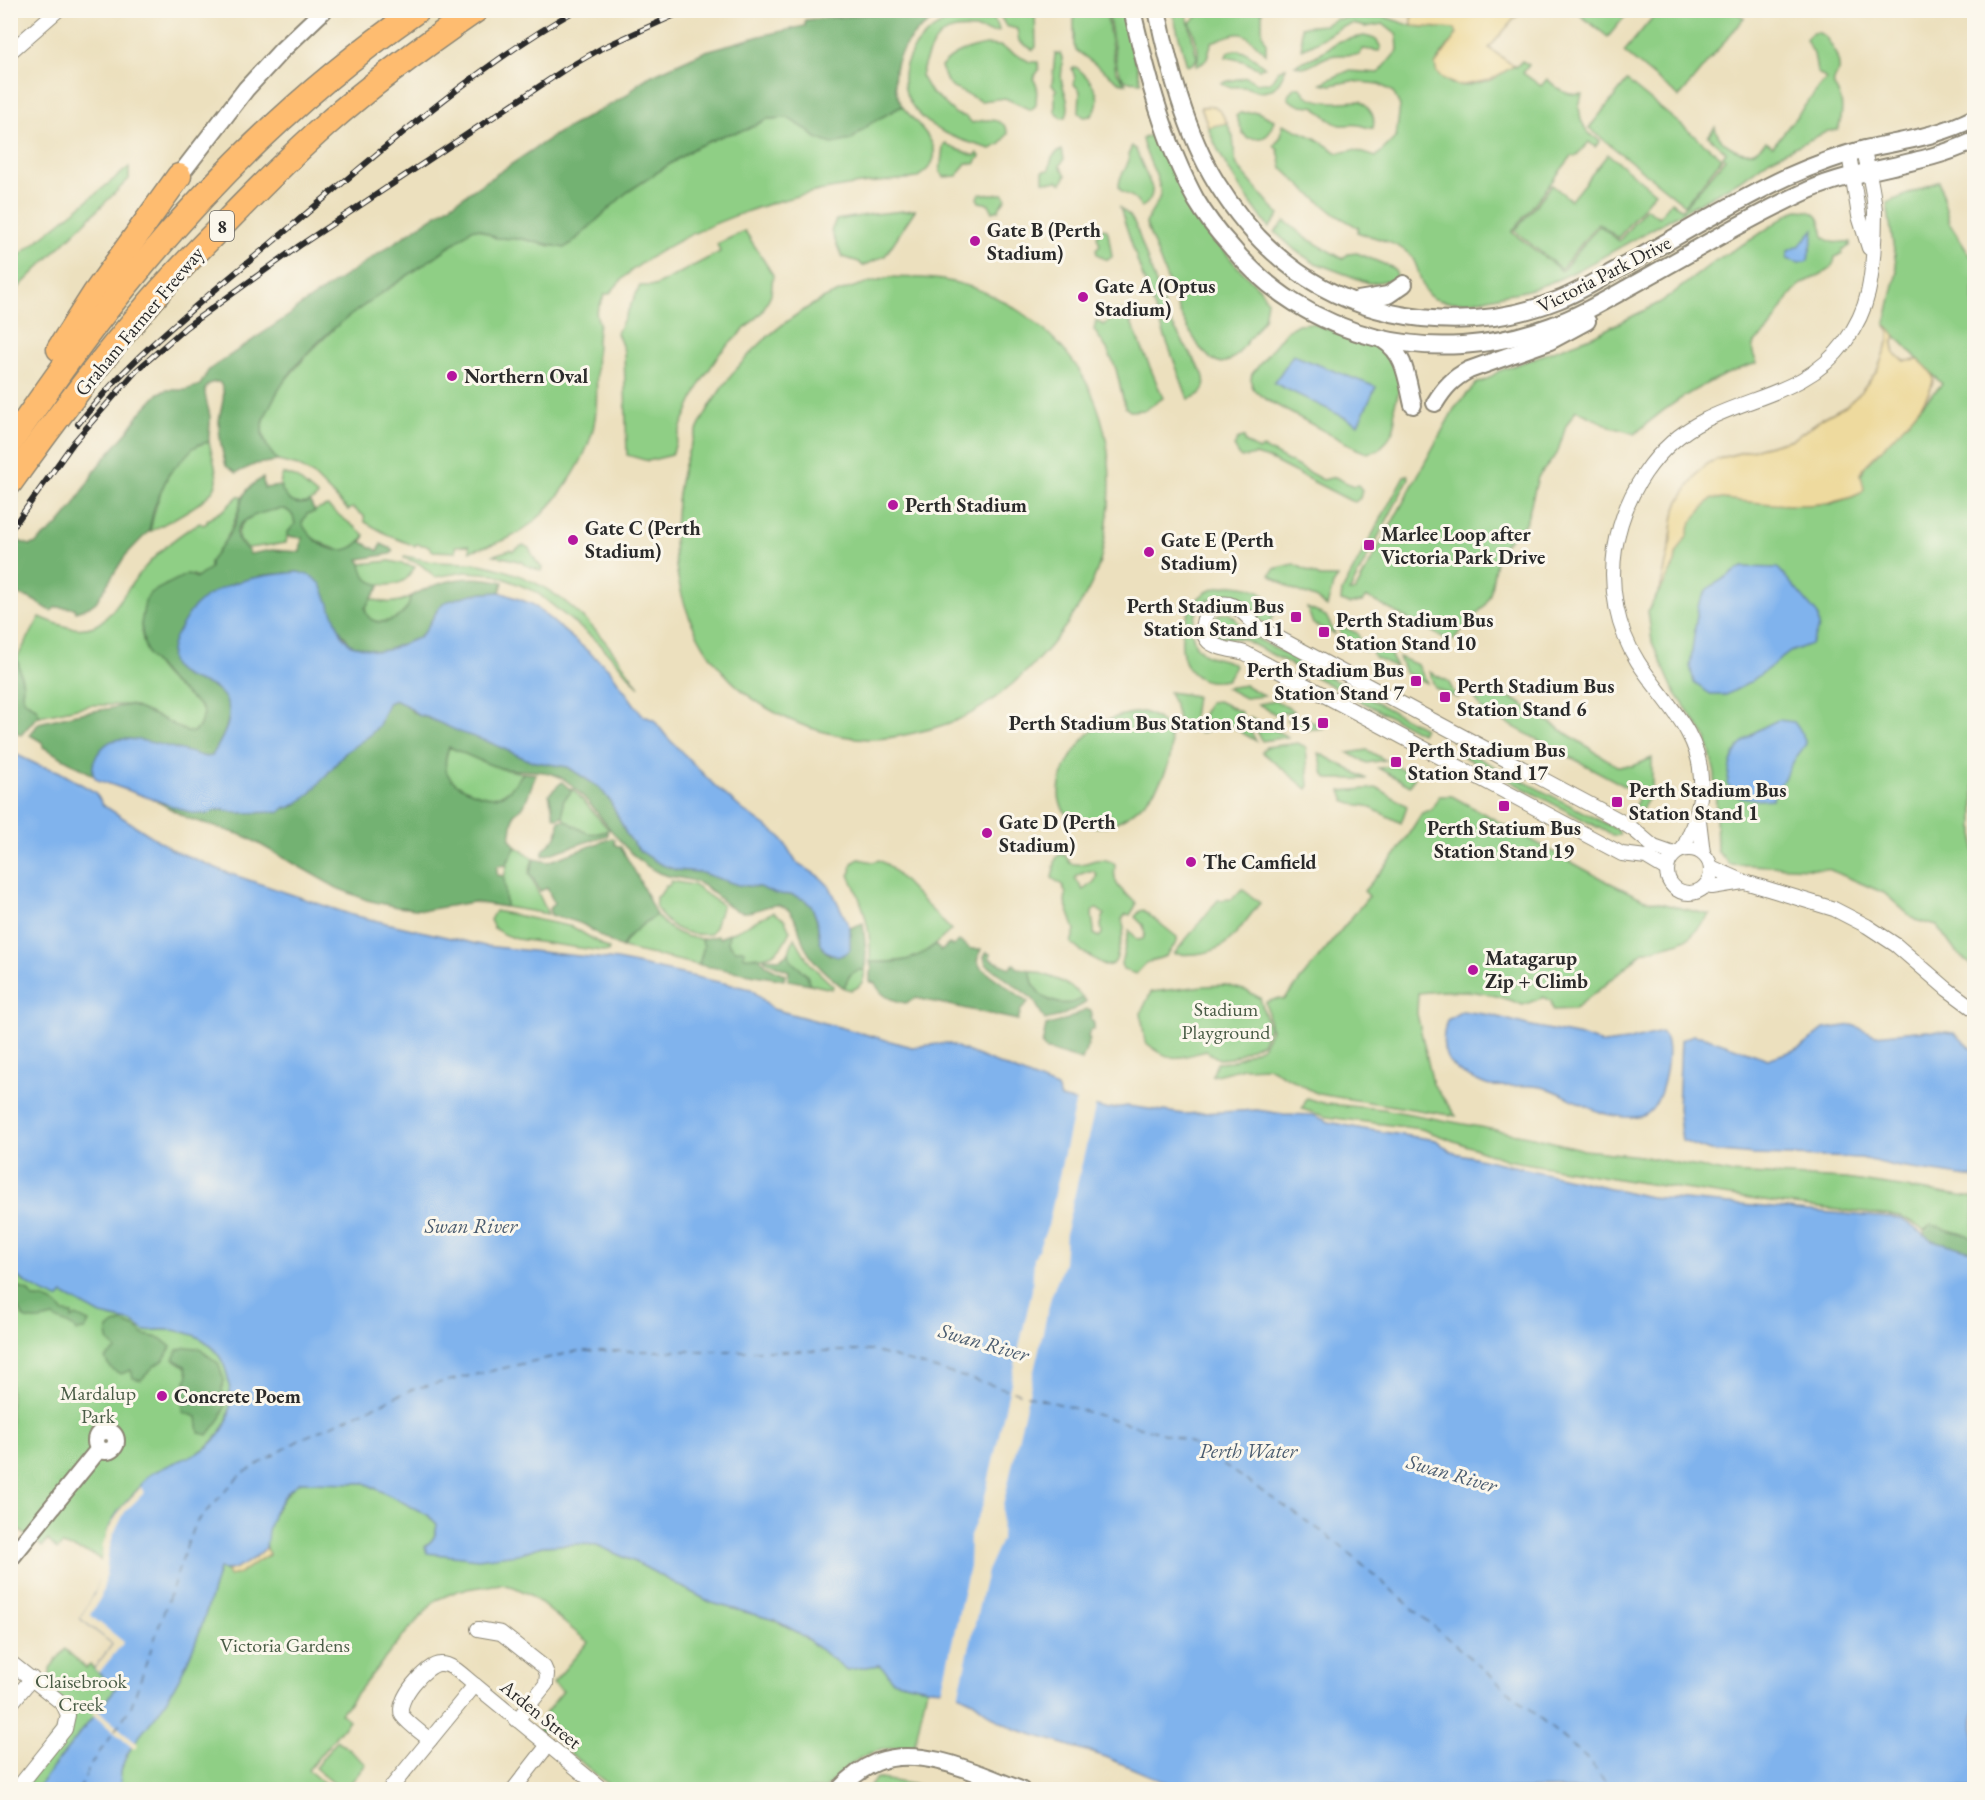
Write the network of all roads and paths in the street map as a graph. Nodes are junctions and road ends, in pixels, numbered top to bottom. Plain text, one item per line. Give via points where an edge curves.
1 (58, 10) edge
2 (311, 10) edge
3 (324, 10) edge
4 (418, 10) edge
5 (476, 10) edge
6 (1132, 10) edge
7 (1157, 10) edge
8 (282, 50) junction
9 (10, 52) edge
10 (1974, 118) edge
11 (1974, 141) edge
12 (1857, 152) junction
13 (1860, 172) junction
14 (179, 176) joint
15 (1766, 212) junction
16 (1404, 284) dead end
17 (1354, 301) junction
18 (1382, 340) junction
19 (1435, 403) dead end
20 (1413, 405) dead end
21 (10, 427) edge
22 (10, 443) edge
23 (10, 483) edge
24 (1698, 810) junction
25 (1678, 851) junction
26 (1703, 853) junction
27 (1711, 867) junction
28 (1666, 869) junction
29 (1745, 882) junction
30 (1705, 886) junction
31 (1974, 1009) edge
32 (99, 1449) dead end
33 (10, 1559) edge
34 (478, 1629) dead end
35 (10, 1662) edge
36 (32, 1678) junction
37 (475, 1685) junction
38 (10, 1705) edge
39 (517, 1720) junction
40 (430, 1740) junction
41 (548, 1745) junction
42 (16, 1790) edge
43 (389, 1790) edge
44 (513, 1790) edge
45 (603, 1790) edge
46 (839, 1790) edge
47 (1021, 1790) edge

1 - 9 street
2 - 8 street
3 - 8 street
4 - 22 highway, Graham Farmer Freeway / 8 via 369,45 291,111 201,200 124,288
5 - 23 highway, Graham Farmer Freeway / 8 via 329,122 217,230 141,312
6 - 18 street, Victoria Park Drive via 1167,134 1183,174 1227,242 1257,275 1312,314
7 - 17 street, Victoria Park Drive via 1190,126 1230,204 1272,250 1307,278
8 - 14 street via 246,89
10 - 12 street, Victoria Park Drive via 1939,133
11 - 13 street, Victoria Park Drive via 1926,158
12 - 13 street
12 - 17 street, Victoria Park Drive via 1786,177 1557,300 1514,314 1430,319
13 - 15 street, Victoria Park Drive via 1809,190
13 - 24 street via 1859,216 1872,256 1871,276 1864,305 1850,335 1824,365 1804,380 1719,414 1687,432 1650,466 1625,510 1613,570 1617,609 1634,655 1694,743 1701,777
14 - 21 highway via 95,293
15 - 18 street, Victoria Park Drive via 1552,326 1511,339 1467,346 1422,346
15 - 19 street via 1706,256 1550,341 1458,376 1448,383
16 - 17 street via 1388,295
18 - 20 street via 1400,357
24 - 25 street
24 - 26 street
25 - 26 street
25 - 28 street
25 - 28 street via 1654,847 1617,819 1258,627 1235,607 1220,604 1203,619 1204,635 1215,646 1245,653 1622,854 1646,858
26 - 27 street
27 - 29 street
27 - 30 street
28 - 30 street via 1670,883 1680,891 1694,892
29 - 30 street
29 - 31 street via 1834,909 1859,922 1896,945
32 - 33 street
34 - 39 street via 501,1633 544,1667 547,1674 546,1684
35 - 36 street
36 - 38 street
36 - 42 street via 63,1704 68,1715 65,1729
37 - 39 street, Arden Street
37 - 40 street, Arden Street
37 - 40 street via 449,1665 429,1667 400,1708 403,1717
39 - 41 street, Arden Street
40 - 43 street, Arden Street
41 - 44 street
41 - 45 street, Arden Street
46 - 47 street via 859,1771 894,1757 929,1759

